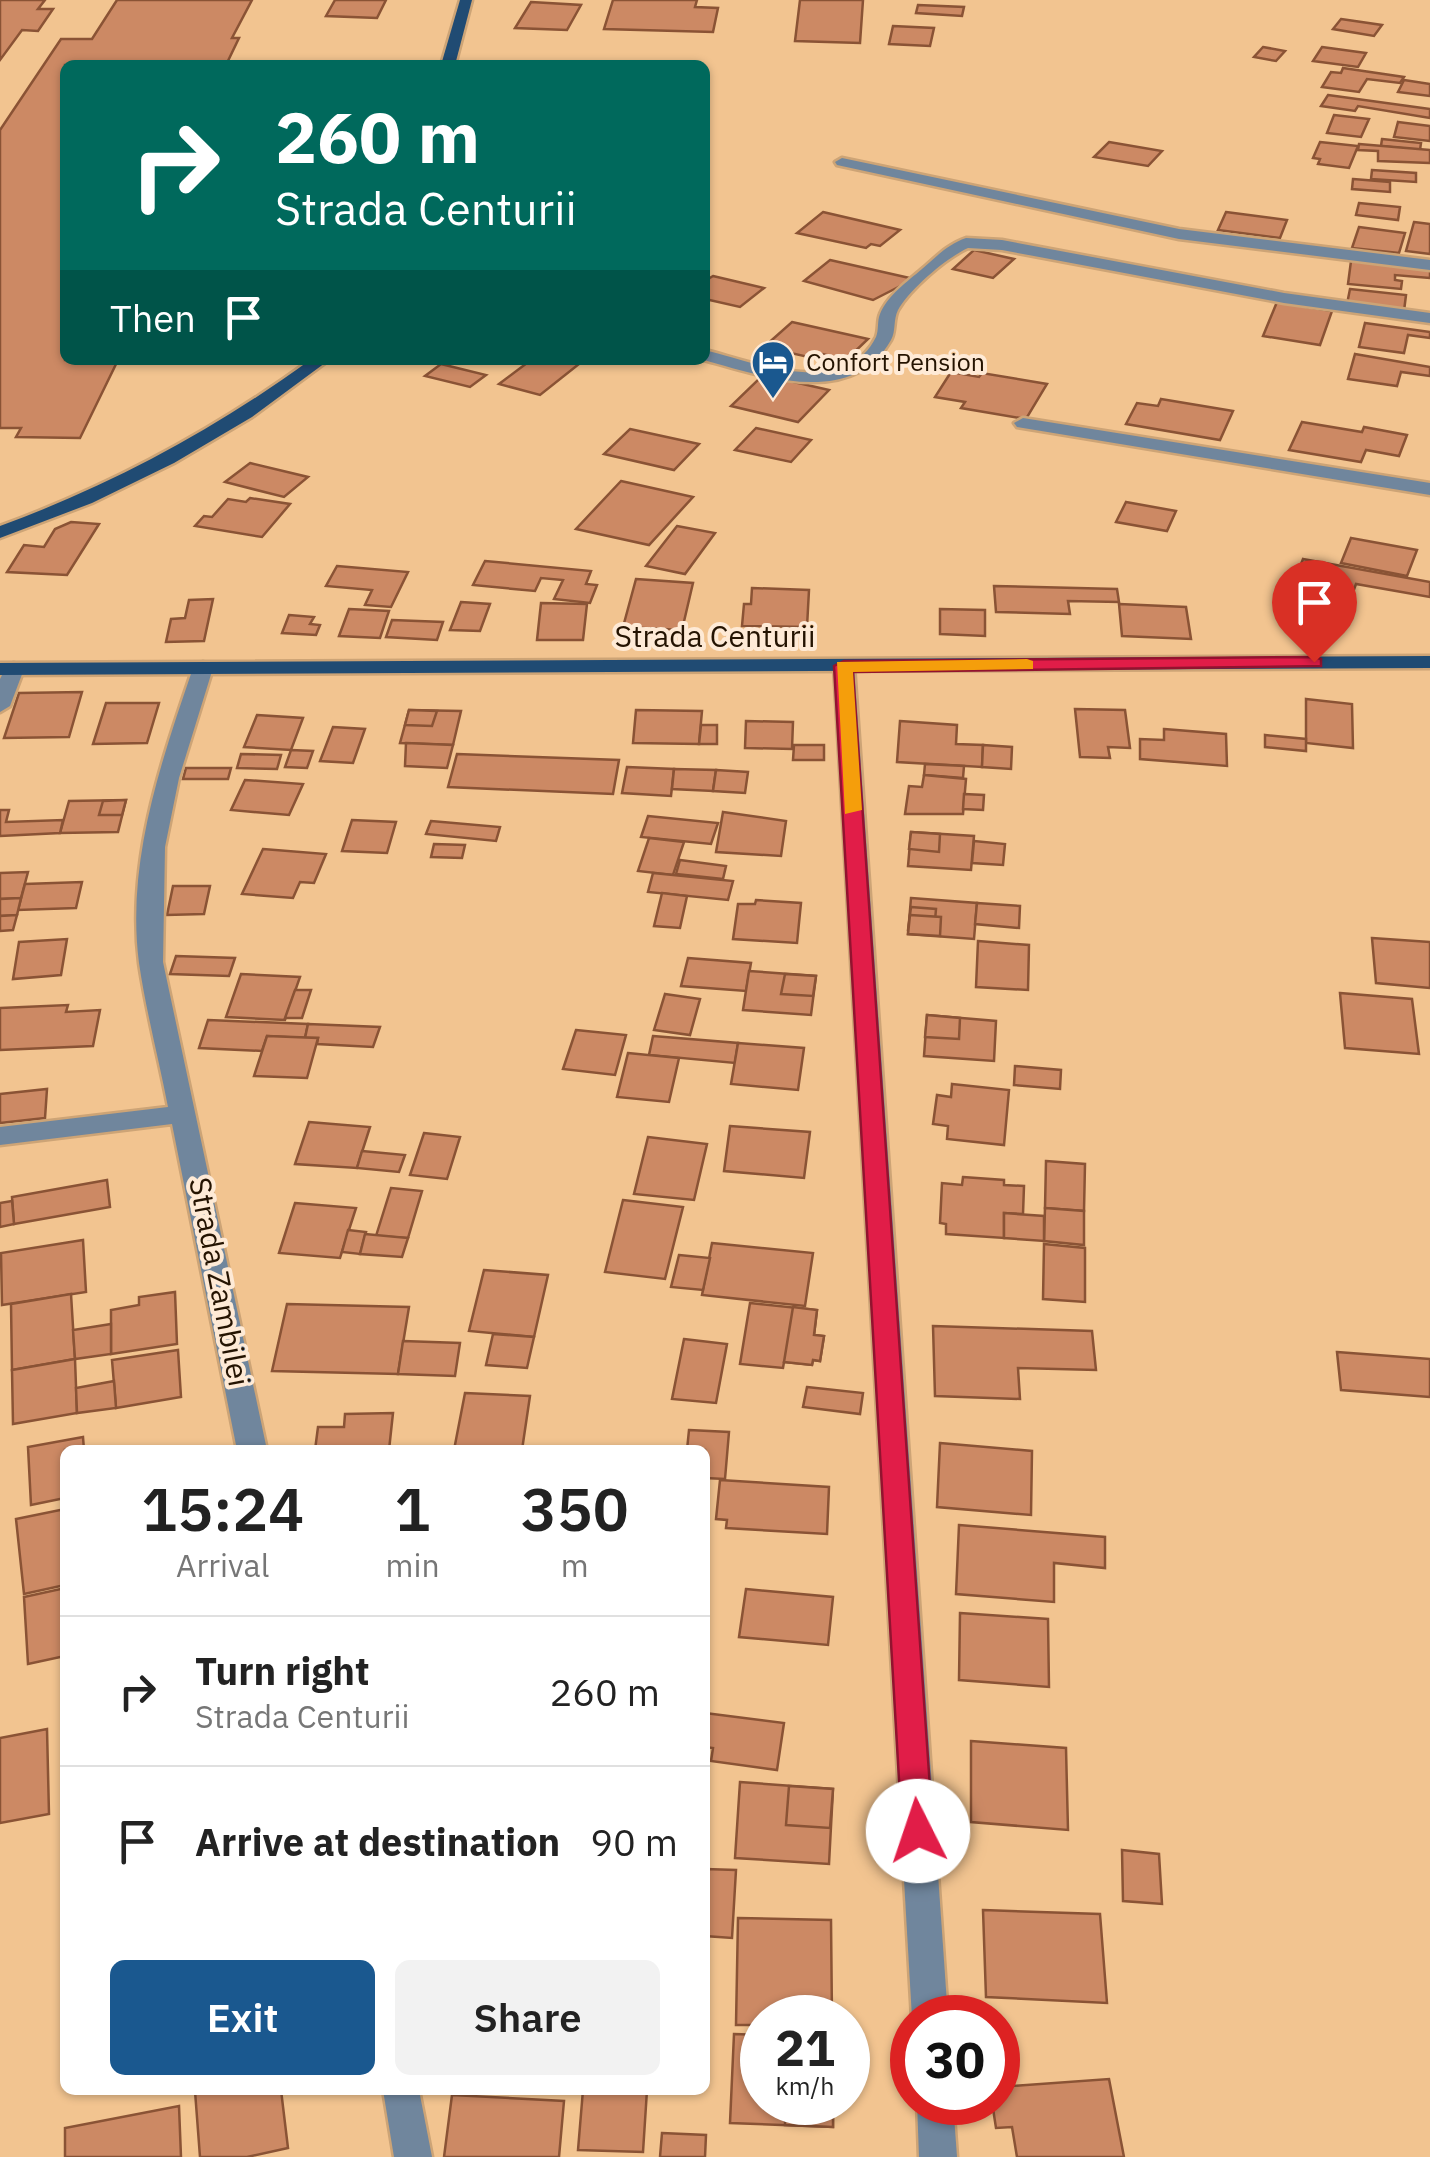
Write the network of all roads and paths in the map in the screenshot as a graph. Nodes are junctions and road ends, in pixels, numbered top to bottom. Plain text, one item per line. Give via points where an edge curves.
1 (452, 0) edge
2 (466, 0) edge
3 (447, 60) edge
4 (449, 60) edge
5 (842, 162) dead end
6 (1430, 264) edge
7 (1430, 318) edge
8 (710, 355) edge
9 (314, 365) edge
10 (1023, 423) dead end
11 (175, 453) junction
12 (1430, 489) edge
13 (0, 519) edge
14 (0, 532) edge
15 (1430, 662) edge
16 (844, 666) junction
17 (203, 668) junction
18 (7, 669) edge
19 (0, 706) edge
20 (185, 1114) junction
21 (0, 1136) edge
22 (251, 1445) edge
23 (929, 1995) edge
24 (403, 2095) edge
25 (936, 2125) edge
26 (413, 2157) edge
27 (938, 2157) edge

1 - 3 main road via 443,44
2 - 4 main road
5 - 6 street via 1179,234
7 - 8 street via 966,243 889,312 884,339 850,372 834,378 773,372
9 - 11 main road
10 - 12 street
11 - 13 main road
11 - 14 main road via 80,502
15 - 16 main road, Strada Centurii
16 - 17 main road, Strada Centurii
16 - 23 street
17 - 18 main road, Strada Centurii
17 - 20 street, Strada Zambilei via 158,806 148,892 152,962
18 - 19 street
20 - 21 street
20 - 22 street, Strada Zambilei
24 - 26 street
25 - 27 street

